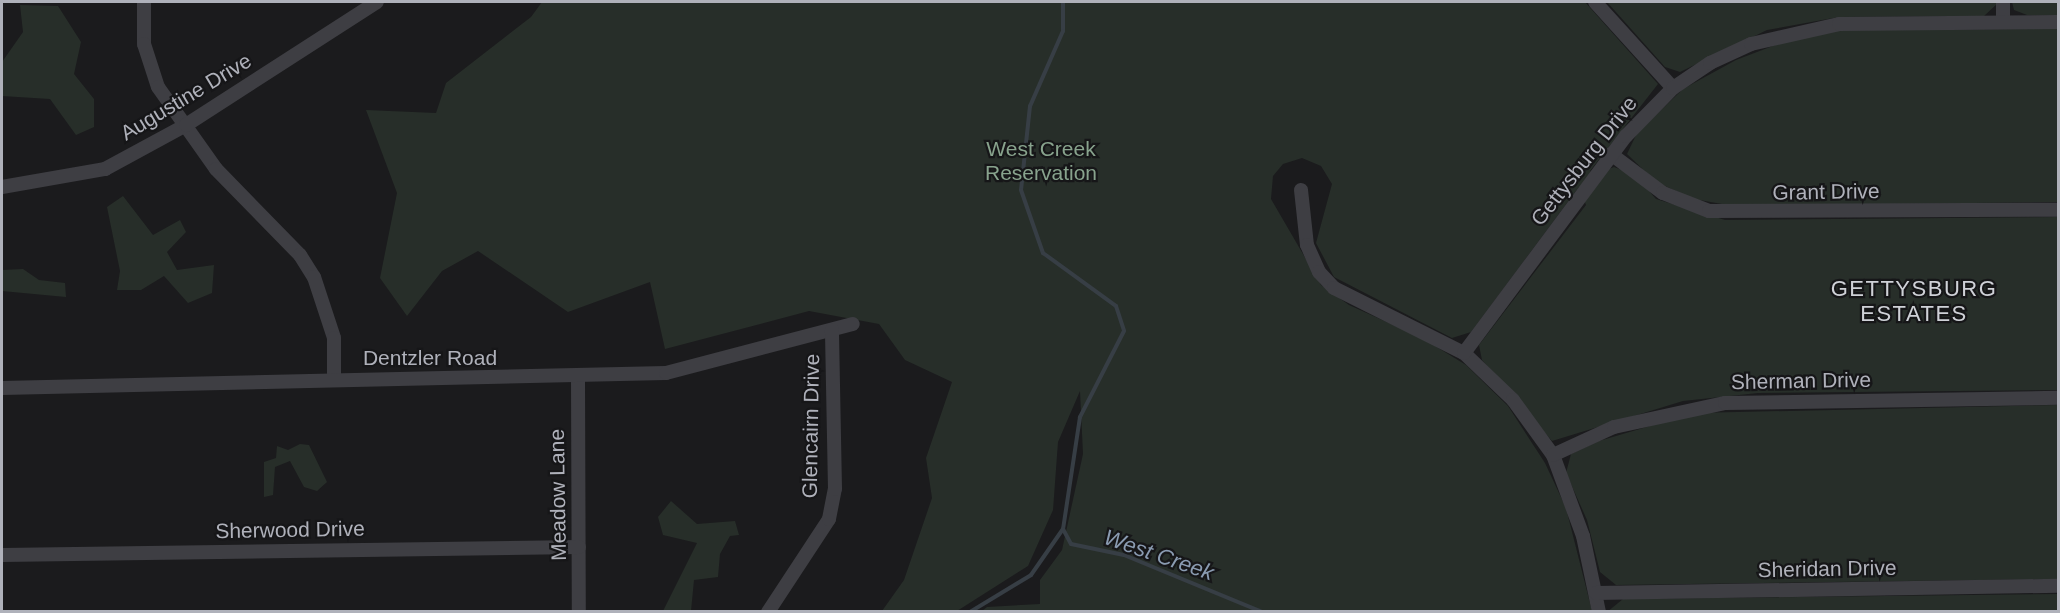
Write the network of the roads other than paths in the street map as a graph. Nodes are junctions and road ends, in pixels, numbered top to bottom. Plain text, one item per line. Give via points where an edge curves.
1 (144, 2) edge
2 (377, 2) edge
3 (1595, 2) edge
4 (2003, 2) edge
5 (2003, 22) junction
6 (2058, 22) edge
7 (1673, 88) junction
8 (186, 125) junction
9 (1611, 154) junction
10 (2, 187) edge
11 (1301, 190) dead end
12 (2058, 210) edge
13 (853, 324) dead end
14 (832, 330) junction
15 (1464, 353) junction
16 (334, 379) junction
17 (578, 379) junction
18 (2, 388) edge
19 (2058, 398) edge
20 (1553, 455) junction
21 (579, 547) junction
22 (2, 555) edge
23 (2058, 586) edge
24 (1596, 592) junction
25 (579, 612) edge
26 (768, 612) edge
27 (1599, 612) edge

1 - 8 street via 144,44 158,87
2 - 8 street, Augustine Drive
3 - 7 street
4 - 5 street
5 - 6 street, Gettysburg Drive
5 - 7 street, Gettysburg Drive via 1839,24 1791,32 1730,54
7 - 9 street, Gettysburg Drive
8 - 10 street, Augustine Drive via 105,169
8 - 16 street via 216,169 300,255 314,277 334,338
9 - 12 street, Grant Drive via 1663,193 1709,211
9 - 15 street, Gettysburg Drive
11 - 15 street via 1308,245 1319,272 1334,288
13 - 14 street, Dentzler Road
14 - 17 street, Dentzler Road via 666,373
14 - 26 street, Glencairn Drive via 835,489 829,519 789,573
15 - 20 street via 1513,400
16 - 17 street, Dentzler Road
16 - 18 street, Dentzler Road
17 - 21 street, Meadow Lane
19 - 20 street, Sherman Drive via 1725,403 1614,428
20 - 24 street via 1576,512
21 - 22 street, Sherwood Drive
21 - 25 street, Meadow Lane
23 - 24 street, Sheridan Drive
24 - 27 street

